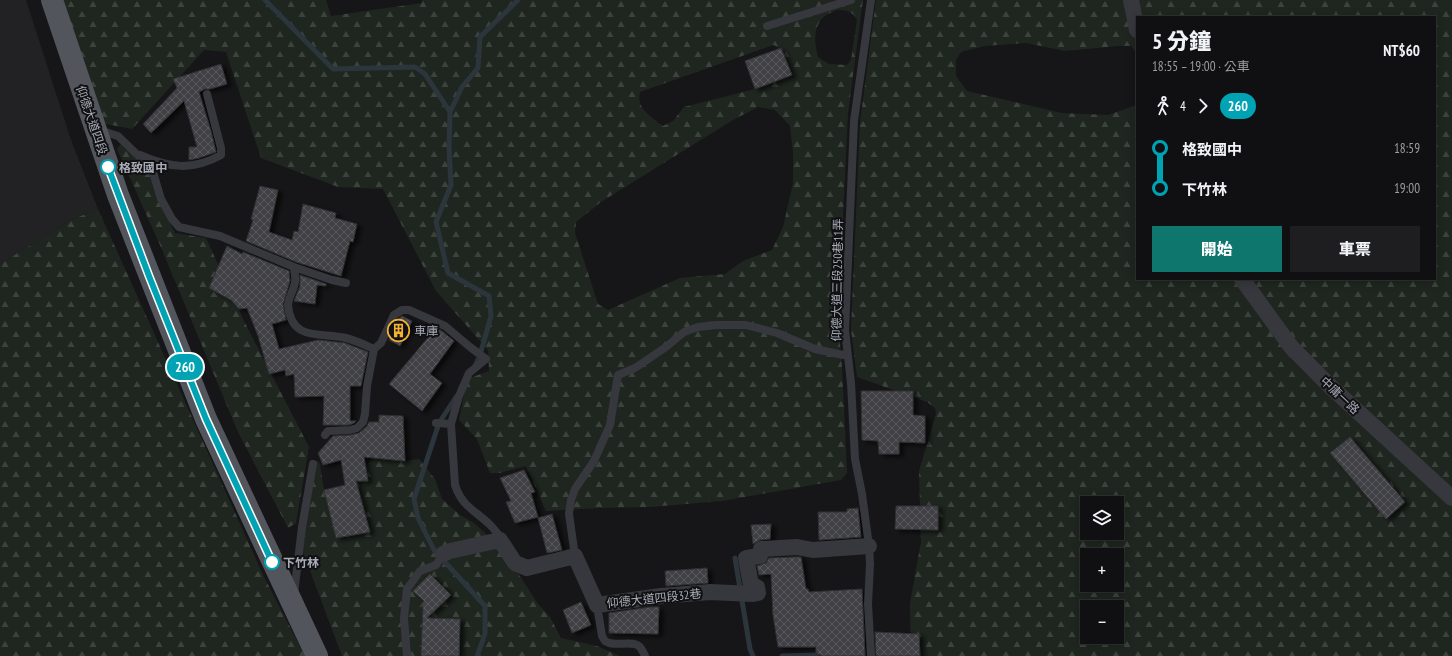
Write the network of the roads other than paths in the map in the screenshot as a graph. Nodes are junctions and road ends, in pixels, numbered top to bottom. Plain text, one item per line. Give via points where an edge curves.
1 (52, 0) edge
2 (851, 0) edge
3 (871, 0) edge
4 (1131, 0) edge
5 (1136, 25) edge
6 (767, 26) dead end
7 (207, 94) dead end
8 (95, 128) junction
9 (137, 153) junction
10 (294, 267) junction
11 (1243, 280) edge
12 (346, 283) dead end
13 (374, 349) junction
14 (848, 356) junction
15 (436, 423) dead end
16 (449, 424) junction
17 (325, 436) dead end
18 (312, 464) dead end
19 (1452, 498) edge
20 (869, 546) junction
21 (574, 556) junction
22 (440, 560) joint
23 (516, 563) junction
24 (597, 605) junction
25 (293, 606) junction
26 (317, 656) edge
27 (407, 656) edge
28 (645, 656) edge
29 (871, 656) edge

1 - 8 main road, 仰德大道四段
2 - 6 lane
3 - 14 lane, 仰德大道三段250巷11弄 via 854,121 846,330
4 - 5 street
7 - 9 lane via 222,148 221,155 196,166 172,165
8 - 9 lane via 118,136
8 - 25 main road, 仰德大道四段 via 132,232 206,419
9 - 10 lane via 152,169 161,199 179,227 220,236
10 - 12 lane
10 - 13 lane via 296,281 288,304 291,317 298,328 306,333 345,338
11 - 19 street, 中庸一路 via 1292,348
13 - 16 lane via 381,343 394,315 402,310 409,310 445,326 486,359 469,374
13 - 17 lane via 366,386 363,422 350,430 328,431
14 - 20 lane, 仰德大道三段250巷11弄 via 855,459
14 - 21 lane via 815,349 778,333 746,326 716,325 684,332 635,368 618,375 610,425 594,461 575,489 571,500 569,514
15 - 16 lane
16 - 23 lane via 458,493 466,505 489,523 504,541
18 - 25 lane
20 - 24 street, 仰德大道四段32巷 via 813,550 797,547 761,549 760,556 746,558 751,584 757,587 758,593 754,594 710,592
20 - 29 lane, 仰德大道三段250巷11弄 via 868,604
21 - 23 street via 526,568
21 - 24 street, 仰德大道四段32巷
22 - 23 street via 450,550 500,540
22 - 27 lane via 420,571 407,589 404,618
24 - 28 lane, 仰德大道四段32巷 via 605,641 612,644 636,644
25 - 26 main road, 仰德大道四段

